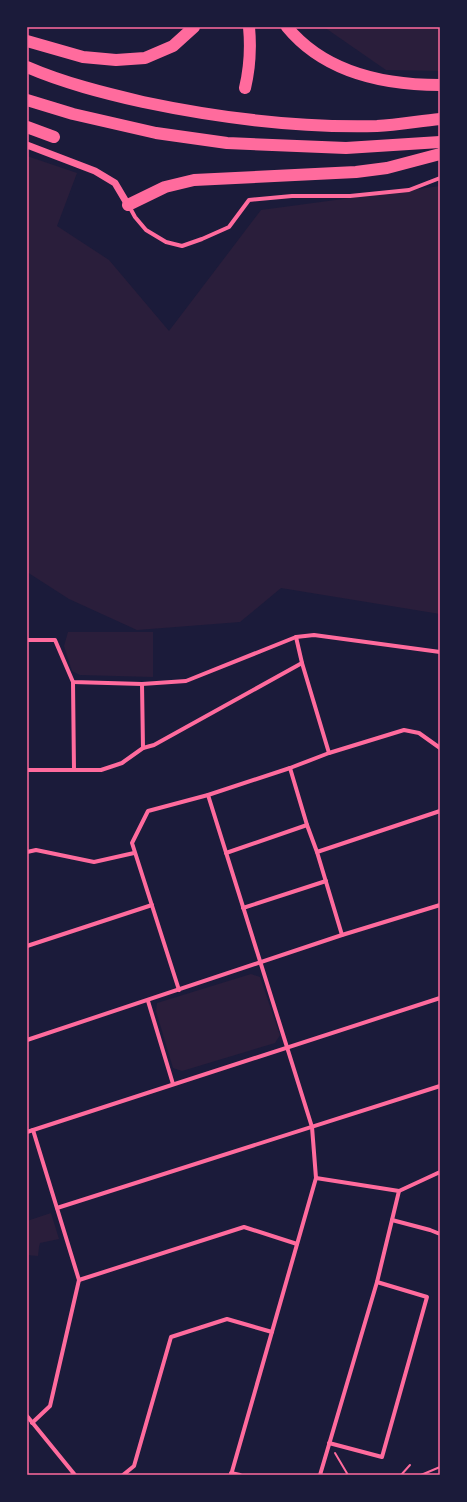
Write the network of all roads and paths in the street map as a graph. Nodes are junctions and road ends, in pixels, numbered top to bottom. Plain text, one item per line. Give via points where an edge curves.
1 (194, 27) edge
2 (249, 27) edge
3 (287, 27) edge
4 (27, 41) edge
5 (27, 67) edge
6 (440, 85) edge
7 (245, 88) dead end
8 (27, 100) edge
9 (440, 119) edge
10 (27, 127) edge
11 (54, 137) dead end
12 (440, 142) edge
13 (27, 145) edge
14 (440, 154) edge
15 (440, 178) edge
16 (128, 205) junction
17 (296, 637) junction
18 (27, 640) edge
19 (440, 652) edge
20 (302, 663) junction
21 (73, 682) junction
22 (142, 684) junction
23 (143, 748) junction
24 (440, 748) edge
25 (329, 753) junction
26 (290, 768) junction
27 (27, 770) edge
28 (74, 770) junction
29 (208, 795) junction
30 (440, 811) edge
31 (307, 825) junction
32 (27, 852) edge
33 (134, 852) junction
34 (317, 852) junction
35 (226, 853) junction
36 (326, 881) junction
37 (152, 905) junction
38 (440, 905) edge
39 (243, 908) junction
40 (342, 935) junction
41 (27, 946) edge
42 (261, 963) junction
43 (179, 990) junction
44 (440, 998) edge
45 (148, 1000) junction
46 (27, 1040) edge
47 (288, 1047) junction
48 (173, 1084) junction
49 (440, 1086) edge
50 (312, 1127) junction
51 (33, 1130) junction
52 (27, 1132) edge
53 (440, 1172) edge
54 (316, 1178) junction
55 (399, 1191) junction
56 (57, 1208) junction
57 (392, 1220) junction
58 (440, 1234) edge
59 (298, 1244) junction
60 (79, 1280) junction
61 (377, 1282) junction
62 (272, 1332) junction
63 (27, 1416) edge
64 (32, 1423) junction
65 (329, 1443) junction
66 (410, 1465) dead end
67 (440, 1467) edge
68 (231, 1474) edge
69 (75, 1475) edge
70 (124, 1475) edge
71 (240, 1475) edge
72 (320, 1475) edge
73 (348, 1475) edge
74 (401, 1475) edge
75 (421, 1475) edge

1 - 4 highway via 173,46 145,58 116,60 83,57
2 - 7 highway via 251,49
3 - 6 highway via 312,51 351,71 387,81
5 - 9 highway via 108,94 199,113 321,126 378,126
8 - 12 highway via 73,114 148,131 227,143 346,148
10 - 11 highway
13 - 16 street via 95,171 115,183
14 - 16 highway via 387,168 356,172 194,180 165,188
15 - 16 street via 409,190 350,196 292,196 249,200 229,227 182,246 166,242 146,230
17 - 19 street via 314,635
17 - 20 street
17 - 22 street via 186,681
18 - 21 street via 55,640
20 - 23 street via 154,745
20 - 25 street
21 - 22 street
21 - 28 street
22 - 23 street
23 - 28 street via 122,763 101,770
24 - 25 street via 419,733 404,730
25 - 26 street
26 - 29 street
26 - 31 street
27 - 28 street
29 - 33 street via 148,811 132,843
29 - 35 street
30 - 34 street
31 - 34 street
31 - 35 street
32 - 33 street via 36,850 94,862
33 - 37 street
34 - 36 street
35 - 39 street
36 - 39 street
36 - 40 street
37 - 41 street
37 - 43 street
38 - 40 street
39 - 42 street
40 - 42 street
42 - 43 street
42 - 47 street
43 - 45 street
44 - 47 street
45 - 46 street
45 - 48 street
47 - 48 street
47 - 50 street
48 - 51 street
49 - 50 street
50 - 54 street
50 - 56 street
51 - 52 street
51 - 56 street
53 - 55 street
54 - 55 street
54 - 59 street
55 - 57 street
56 - 60 street
57 - 58 street
57 - 61 street
59 - 60 street via 244,1227
59 - 62 street
60 - 64 street via 50,1406
61 - 65 street
61 - 65 street via 427,1297 382,1457
62 - 68 street
62 - 70 street via 227,1319 171,1337 134,1466
63 - 64 street
64 - 69 street
65 - 72 street
65 - 73 path
66 - 74 path
67 - 75 path
68 - 71 street

